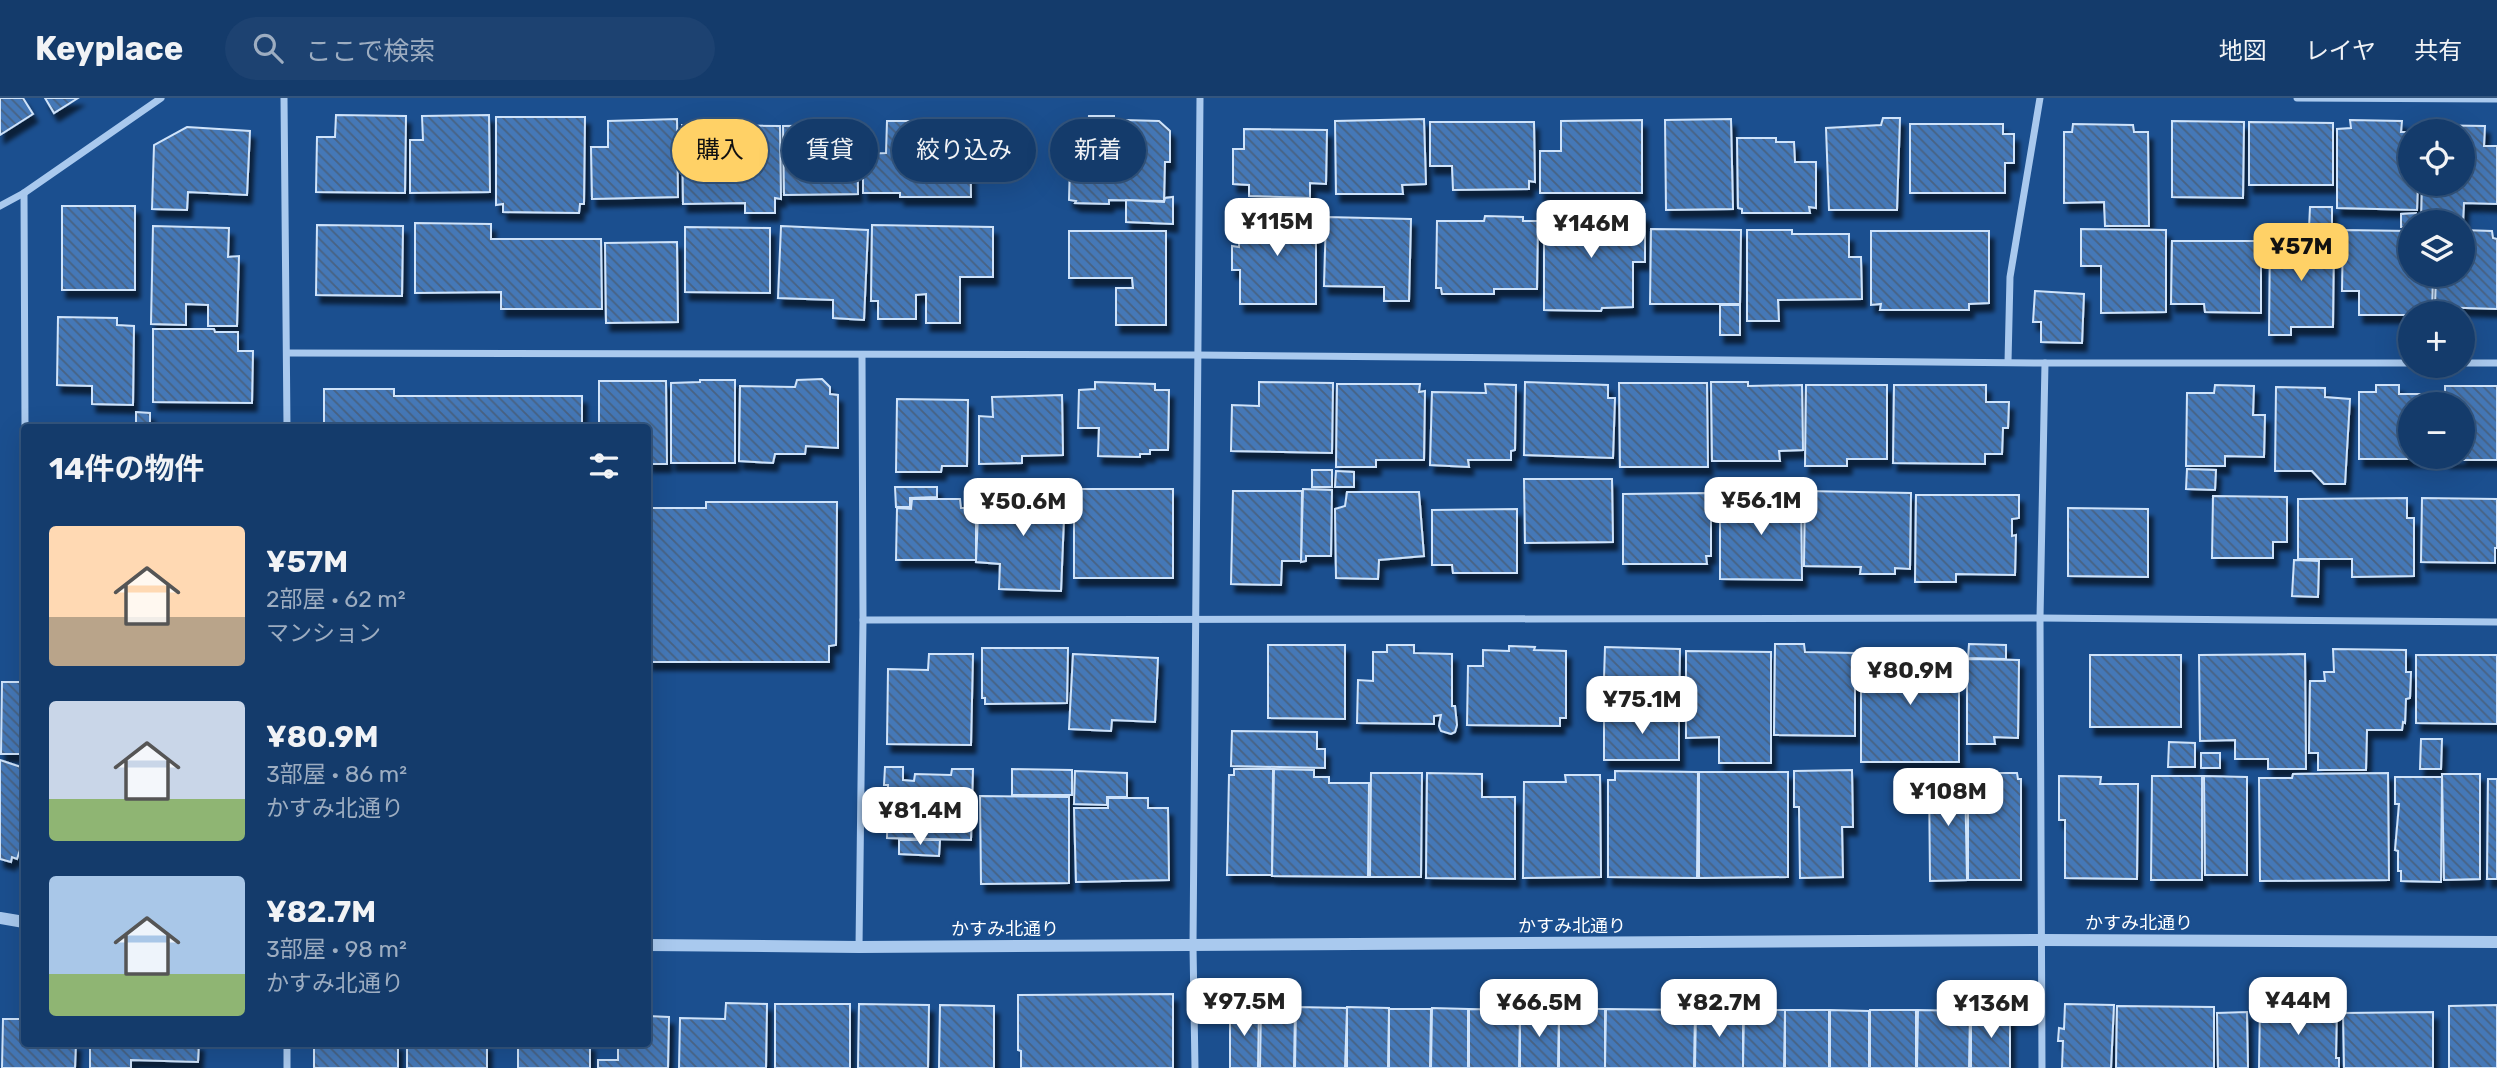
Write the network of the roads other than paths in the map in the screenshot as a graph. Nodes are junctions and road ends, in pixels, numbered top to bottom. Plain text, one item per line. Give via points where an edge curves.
1 (161, 98) edge
2 (284, 98) edge
3 (1200, 98) edge
4 (2040, 98) edge
5 (2297, 98) edge
6 (2497, 99) edge
7 (24, 193) junction
8 (0, 206) edge
9 (287, 353) junction
10 (862, 355) junction
11 (1198, 355) junction
12 (2008, 362) junction
13 (2045, 363) junction
14 (2398, 363) edge
15 (2475, 363) edge
16 (2497, 363) edge
17 (25, 424) edge
18 (287, 424) edge
19 (2040, 618) junction
20 (863, 620) junction
21 (1195, 620) junction
22 (2497, 622) edge
23 (0, 918) edge
24 (21, 922) edge
25 (2042, 940) junction
26 (2497, 942) edge
27 (651, 945) edge
28 (1193, 946) junction
29 (859, 947) junction
30 (287, 1047) edge
31 (287, 1068) edge
32 (1195, 1068) edge
33 (2042, 1068) edge

1 - 7 street
2 - 9 street
3 - 11 street
4 - 12 street via 2010,277
5 - 6 street
7 - 8 street
7 - 17 street
9 - 10 street
9 - 18 street
10 - 11 street
10 - 20 street
11 - 12 street
11 - 21 street
12 - 13 street
13 - 14 street
13 - 19 street
15 - 16 street
19 - 21 street
19 - 22 street
19 - 25 street
20 - 21 street
20 - 29 street
21 - 28 street
23 - 24 street
25 - 26 street, かすみ北通り
25 - 28 street, かすみ北通り
25 - 33 street
27 - 29 street, かすみ北通り
28 - 29 street, かすみ北通り
28 - 32 street
30 - 31 street

